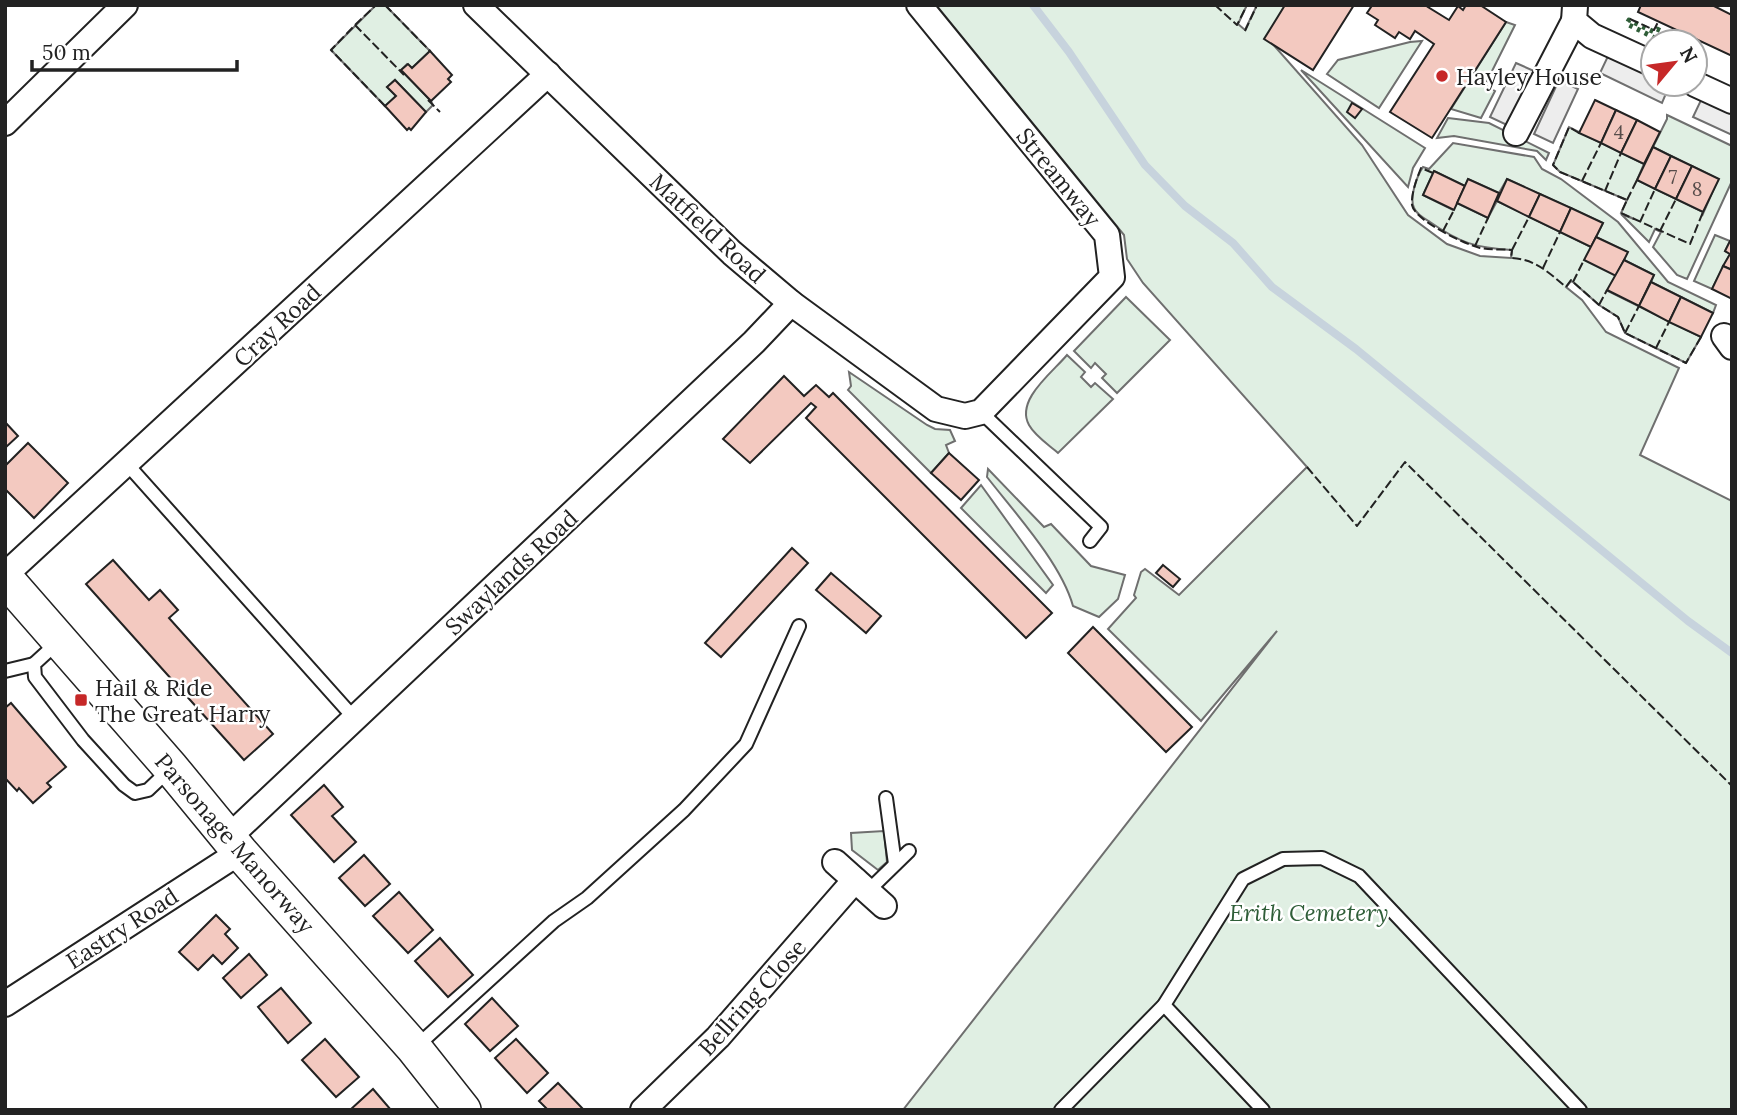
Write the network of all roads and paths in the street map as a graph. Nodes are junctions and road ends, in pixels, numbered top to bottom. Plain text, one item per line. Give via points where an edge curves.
1 (125, 5) edge
2 (476, 5) edge
3 (919, 5) edge
4 (1575, 13) edge
5 (1639, 58) edge
6 (548, 74) junction
7 (1709, 90) edge
8 (1732, 101) edge
9 (5, 123) edge
10 (1516, 133) dead end
11 (791, 303) junction
12 (973, 414) junction
13 (127, 464) junction
14 (1090, 541) dead end
15 (5, 576) edge
16 (799, 626) dead end
17 (60, 640) junction
18 (34, 664) junction
19 (5, 671) edge
20 (355, 719) junction
21 (171, 768) junction
22 (886, 798) dead end
23 (234, 845) junction
24 (909, 850) dead end
25 (835, 862) dead end
26 (895, 864) junction
27 (869, 892) junction
28 (5, 1004) edge
29 (1164, 1005) junction
30 (414, 1048) junction
31 (464, 1110) edge
32 (643, 1110) edge
33 (1061, 1110) edge
34 (1263, 1110) edge
35 (1580, 1110) edge

1 - 9 street
2 - 6 street, Matfield Road
3 - 12 street, Streamway via 1107,235 1112,277
4 - 5 street via 1592,36
4 - 10 street
6 - 11 street, Matfield Road via 732,253
6 - 13 street, Cray Road
7 - 8 street
11 - 12 street, Matfield Road via 936,409
11 - 20 street, Swaylands Road
12 - 14 lane via 1101,527
13 - 15 street, Cray Road
13 - 20 lane
15 - 17 street, Parsonage Manorway
16 - 30 lane via 746,744 655,837
17 - 18 lane
17 - 21 street, Parsonage Manorway
18 - 19 lane
18 - 21 lane via 35,677 124,785 135,793 148,790
20 - 23 street, Swaylands Road
21 - 23 street, Parsonage Manorway
22 - 26 lane
23 - 28 street, Eastry Road
23 - 30 street, Parsonage Manorway
24 - 26 lane
25 - 27 street
26 - 27 lane
27 - 32 street, Bellring Close
29 - 33 lane
29 - 34 lane
29 - 35 lane via 1242,879 1283,859 1322,858 1359,876
30 - 31 street, Parsonage Manorway

